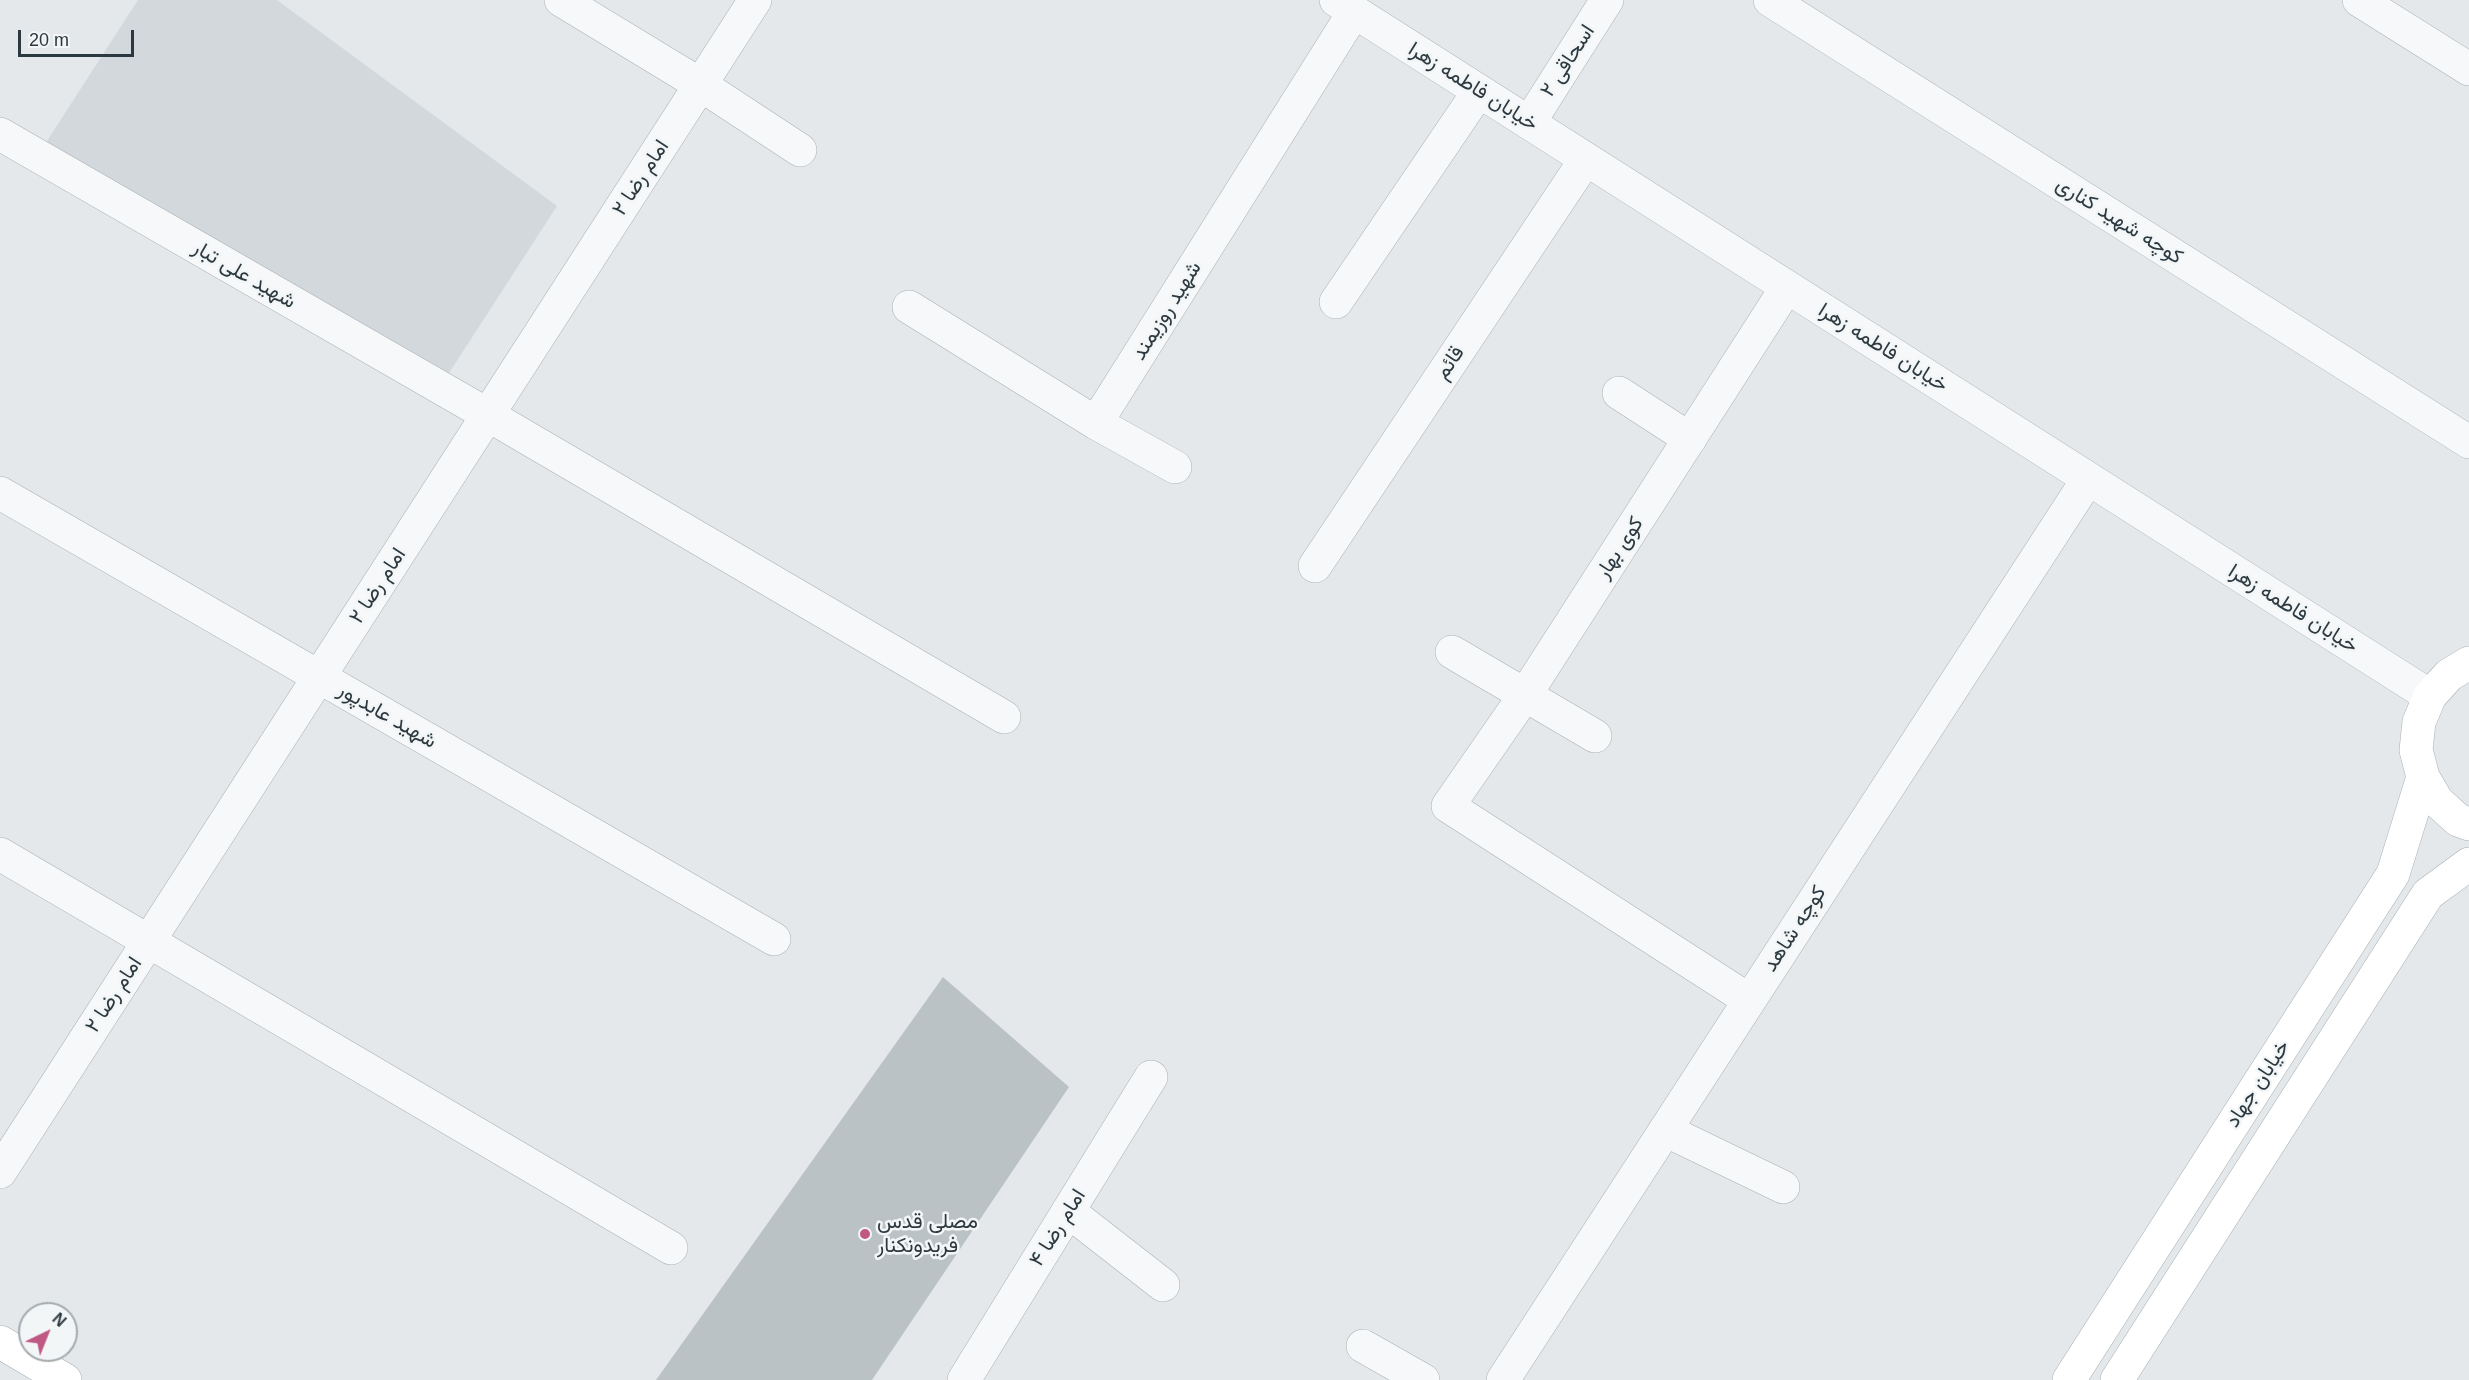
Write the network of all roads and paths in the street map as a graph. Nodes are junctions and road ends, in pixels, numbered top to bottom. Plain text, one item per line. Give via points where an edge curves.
1 (561, 0) edge
2 (755, 0) edge
3 (1607, 0) edge
4 (1770, 0) edge
5 (2359, 0) edge
6 (1345, 6) edge
7 (2469, 69) edge
8 (701, 85) junction
9 (1479, 91) junction
10 (1529, 123) junction
11 (0, 134) edge
12 (800, 150) dead end
13 (1586, 159) junction
14 (1787, 287) junction
15 (1336, 303) dead end
16 (909, 307) dead end
17 (1619, 393) dead end
18 (488, 415) junction
19 (1096, 423) junction
20 (1690, 439) junction
21 (2469, 442) edge
22 (1175, 467) dead end
23 (2088, 479) junction
24 (0, 493) edge
25 (1315, 566) dead end
26 (1452, 652) dead end
27 (2469, 663) edge
28 (319, 677) junction
29 (1525, 695) junction
30 (2430, 696) junction
31 (1004, 717) dead end
32 (1595, 736) dead end
33 (2423, 777) junction
34 (2469, 824) edge
35 (0, 854) edge
36 (2469, 864) edge
37 (774, 939) dead end
38 (149, 941) junction
39 (1749, 1000) junction
40 (1151, 1077) dead end
41 (1665, 1130) junction
42 (0, 1172) edge
43 (1783, 1187) dead end
44 (1068, 1211) junction
45 (671, 1248) dead end
46 (1163, 1285) dead end
47 (0, 1342) edge
48 (1363, 1346) dead end
49 (65, 1380) edge
50 (964, 1380) edge
51 (1423, 1380) edge
52 (1503, 1380) edge
53 (2069, 1380) edge
54 (2117, 1380) edge

1 - 8 street
2 - 8 street, امام رضا ۲
3 - 10 street, اسحاقی ۲
4 - 21 street, کوچه شهید کناری
5 - 7 street
6 - 9 street, خیابان فاطمه زهرا
6 - 19 street, شهید روزیمند
8 - 12 street
8 - 18 street, امام رضا ۲
9 - 10 street, خیابان فاطمه زهرا
9 - 15 street
10 - 13 street, خیابان فاطمه زهرا
11 - 18 street, شهید علی تبار
13 - 14 street, خیابان فاطمه زهرا
13 - 25 street, قائم
14 - 20 street, کوی بهار
14 - 23 street, خیابان فاطمه زهرا
16 - 19 street
17 - 20 street
18 - 28 street, امام رضا ۲
18 - 31 street, شهید علی تبار
19 - 22 street
20 - 29 street, کوی بهار
23 - 30 street, خیابان فاطمه زهرا
23 - 39 street, کوچه شاهد
24 - 28 street, شهید عابدپور
26 - 29 street
27 - 30 main road via 2449,675
28 - 37 street, شهید عابدپور
28 - 38 street, امام رضا ۲
29 - 32 street
29 - 39 street, کوی بهار via 1448,806
30 - 33 main road via 2419,722 2416,750
33 - 34 main road via 2437,801 2458,820
33 - 53 main road, خیابان جهاد via 2393,874
35 - 38 street
36 - 54 main road, خیابان جهاد via 2428,894
38 - 42 street, امام رضا ۲
38 - 45 street
39 - 41 street, کوچه شاهد
40 - 44 street, امام رضا ۴
41 - 43 street
41 - 52 street, کوچه شاهد
44 - 46 street
44 - 50 street, امام رضا ۴
47 - 49 main road
48 - 51 street

